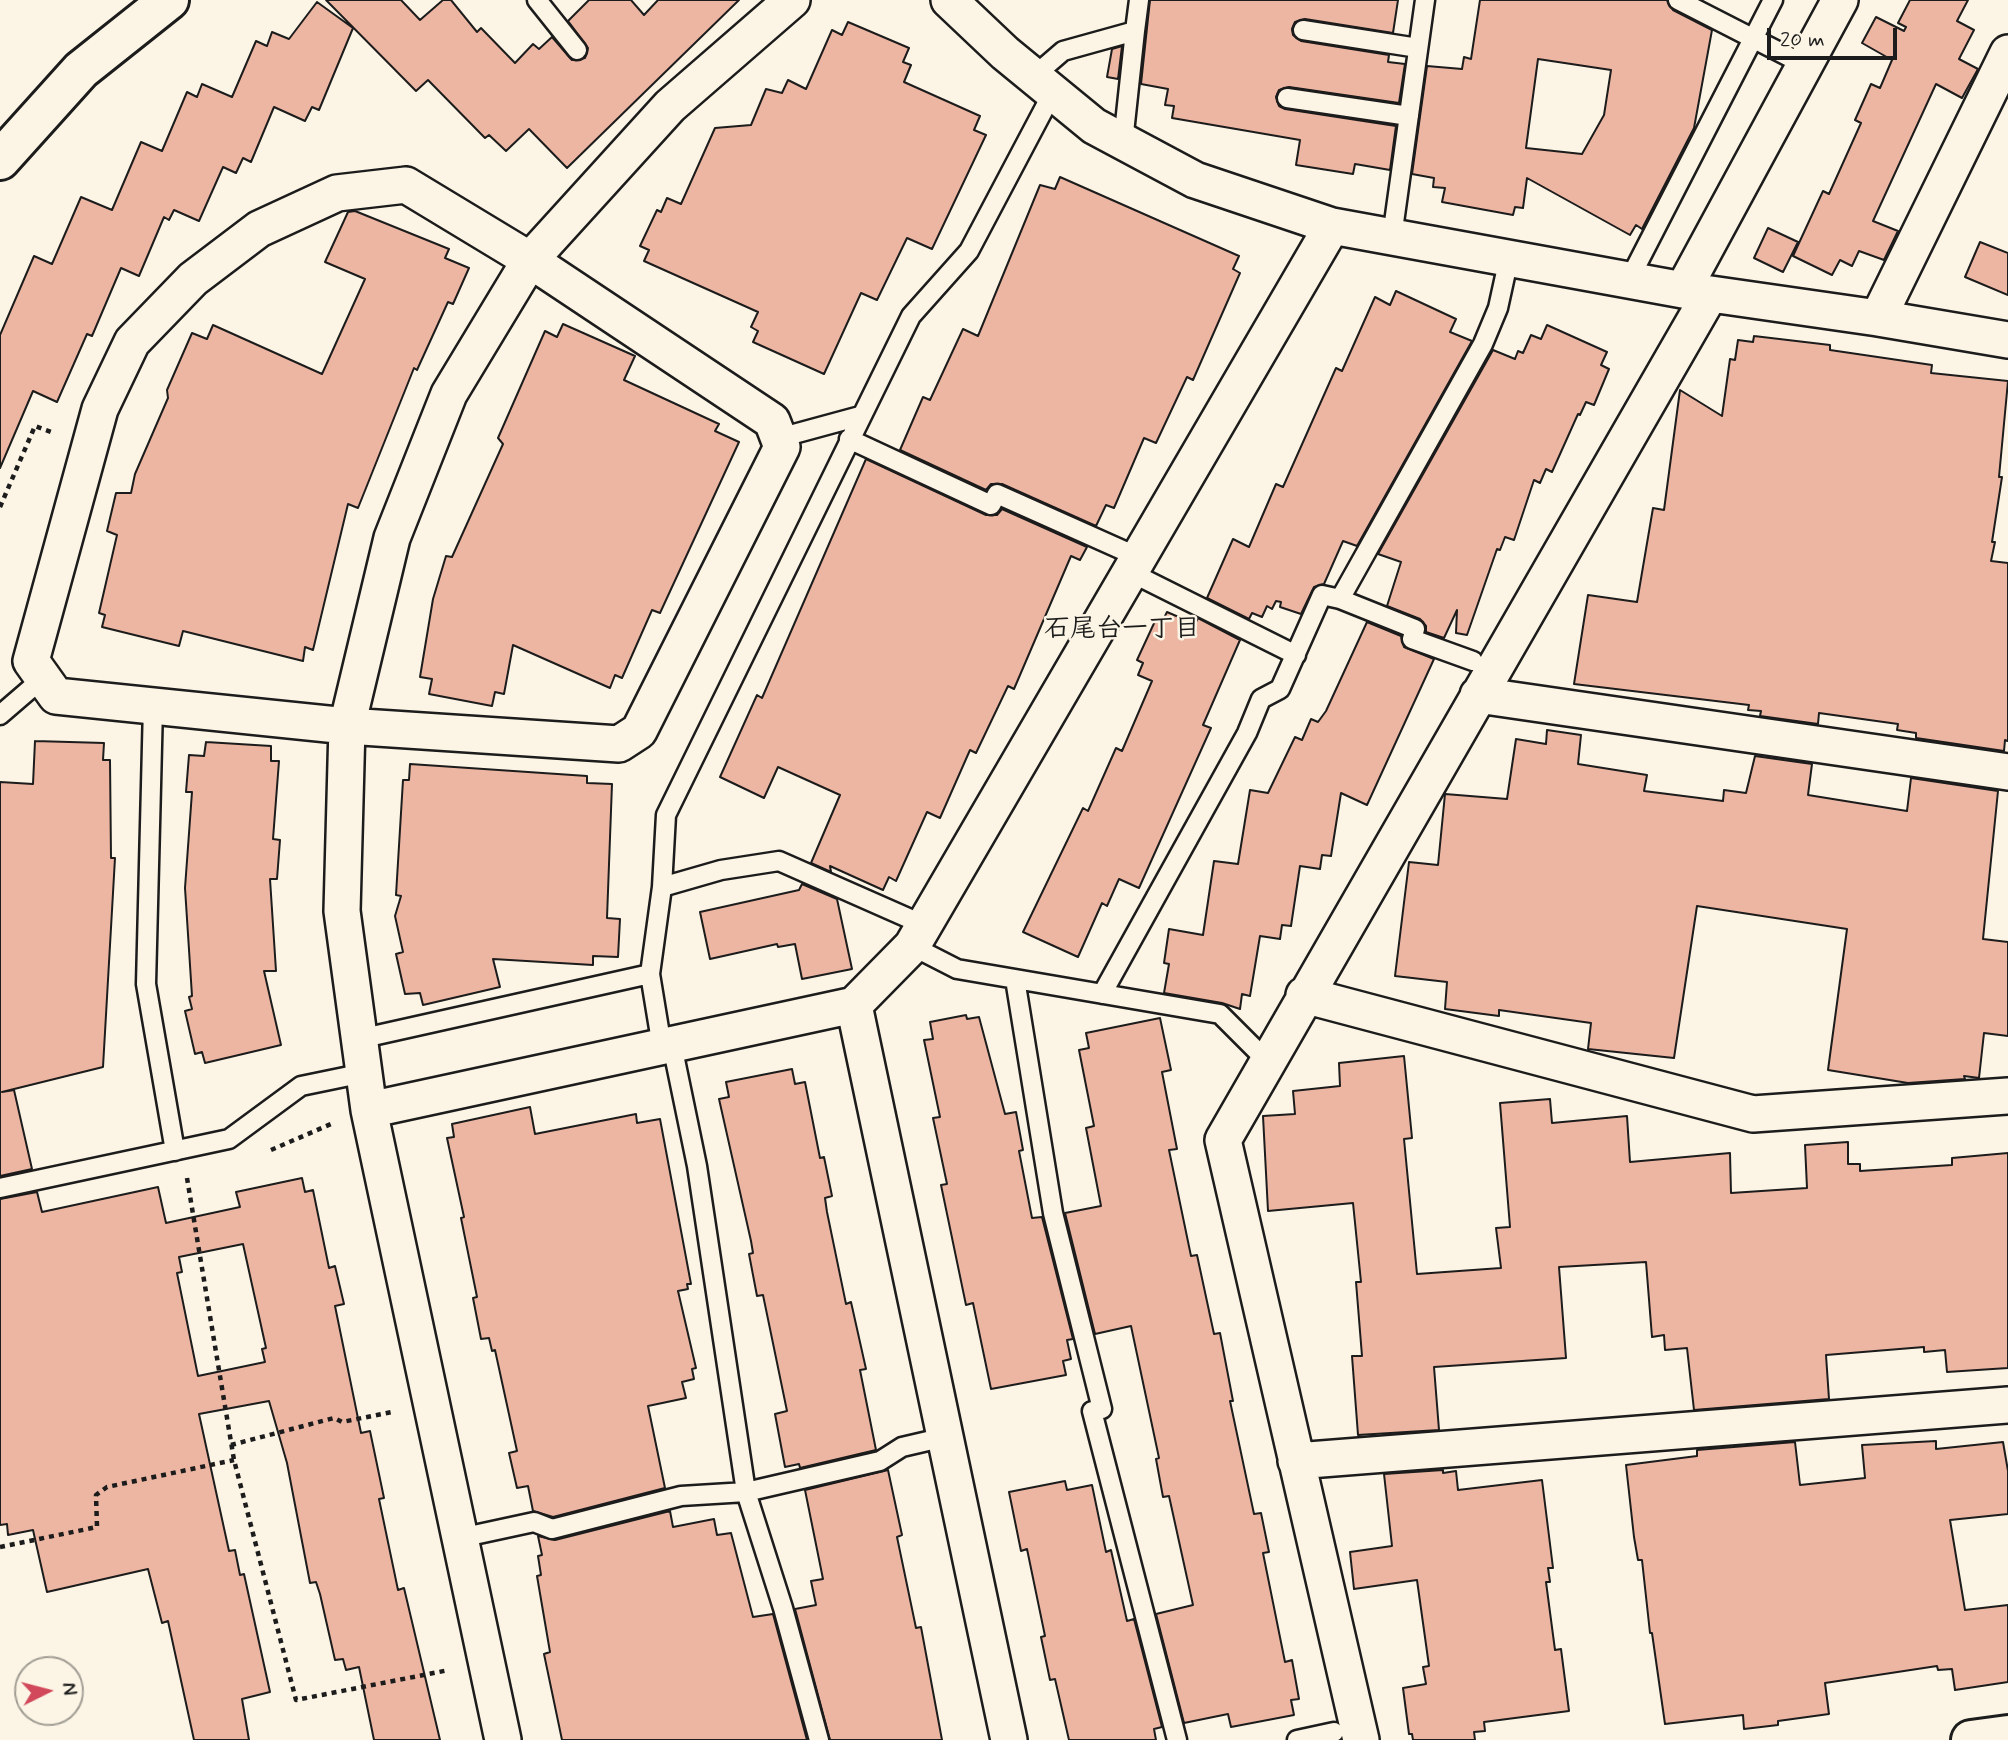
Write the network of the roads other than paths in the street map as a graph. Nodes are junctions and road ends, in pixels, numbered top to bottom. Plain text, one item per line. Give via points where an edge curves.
1 (169, 0) edge
2 (537, 0) edge
3 (792, 0) edge
4 (949, 0) edge
5 (1139, 0) edge
6 (1425, 0) edge
7 (1678, 0) edge
8 (1773, 0) edge
9 (1840, 0) edge
10 (1303, 30) dead end
11 (1135, 31) junction
12 (1752, 38) junction
13 (1418, 48) junction
14 (577, 50) dead end
15 (2008, 53) edge
16 (1805, 65) junction
17 (1043, 84) junction
18 (1287, 98) dead end
19 (1409, 116) junction
20 (1123, 142) junction
21 (0, 160) edge
22 (1332, 226) junction
23 (1392, 237) junction
24 (1509, 258) junction
25 (530, 260) junction
26 (1629, 280) junction
27 (1696, 292) junction
28 (1878, 317) junction
29 (2008, 340) edge
30 (860, 416) junction
31 (779, 438) junction
32 (849, 439) junction
33 (1134, 565) junction
34 (1340, 599) junction
35 (1296, 655) junction
36 (43, 678) junction
37 (1476, 678) junction
38 (153, 706) junction
39 (0, 715) edge
40 (347, 726) junction
41 (2008, 772) edge
42 (662, 887) junction
43 (918, 935) junction
44 (650, 974) junction
45 (1015, 979) junction
46 (1102, 994) junction
47 (1304, 995) junction
48 (854, 1005) junction
49 (359, 1039) junction
50 (667, 1046) junction
51 (1267, 1061) junction
52 (364, 1073) junction
53 (2008, 1096) edge
54 (370, 1113) junction
55 (178, 1150) junction
56 (0, 1188) edge
57 (2008, 1405) edge
58 (945, 1437) junction
59 (1296, 1461) junction
60 (746, 1492) junction
61 (460, 1538) junction
62 (2008, 1735) edge
63 (1348, 1736) edge
64 (503, 1740) edge
65 (819, 1740) edge
66 (1009, 1740) edge
67 (1177, 1740) edge
68 (1297, 1740) edge
69 (1971, 1740) edge

1 - 21 street via 81,70
2 - 14 lane
3 - 25 street via 670,106
4 - 17 street
5 - 11 lane
6 - 13 lane
7 - 12 lane
8 - 12 lane
9 - 16 street
10 - 13 lane
11 - 17 lane via 1063,51
11 - 20 lane
12 - 16 lane
12 - 26 lane
13 - 19 lane
15 - 28 street
16 - 27 street
17 - 20 street via 1094,126
17 - 30 lane via 969,251 911,316
18 - 19 lane
19 - 23 lane
20 - 22 street via 1195,180
22 - 23 street
22 - 33 street
23 - 24 street
24 - 26 street
24 - 34 lane via 1498,308 1483,344
25 - 31 street via 772,421
25 - 36 street via 406,185 337,193 259,229 184,288 132,342 100,408 31,661
25 - 40 street via 449,394 406,502 392,538
26 - 27 street
27 - 28 street
27 - 37 street
28 - 29 street
30 - 31 lane
30 - 32 lane
31 - 40 street via 782,447 639,731 619,744
32 - 33 lane via 991,505 997,494
32 - 42 lane via 666,815
33 - 35 lane
33 - 43 street
34 - 35 lane via 1322,595
34 - 37 lane via 1415,629 1412,639
35 - 46 lane via 1280,689 1261,699 1247,733
36 - 38 street via 56,696
36 - 39 lane
37 - 41 street
37 - 47 street
38 - 40 street
38 - 55 lane via 146,984
40 - 49 street via 342,911
42 - 43 lane via 721,870 779,861
42 - 44 lane
43 - 45 lane via 957,969
43 - 48 street
44 - 49 lane
44 - 50 lane
45 - 46 lane
45 - 67 lane via 1053,1213 1101,1409 1092,1411
46 - 51 lane via 1220,1014
47 - 51 street
47 - 53 street via 1753,1114
48 - 50 street
48 - 58 street
49 - 52 street
50 - 54 street
50 - 60 lane via 697,1166
51 - 59 street via 1223,1140
52 - 54 street
52 - 55 lane via 301,1086 229,1139
54 - 61 street
55 - 56 lane
57 - 59 street
58 - 60 lane via 902,1447 880,1461
58 - 66 street
59 - 63 street
60 - 61 lane via 681,1496 552,1529 534,1522
60 - 65 lane
61 - 64 street
62 - 69 street
63 - 68 lane

